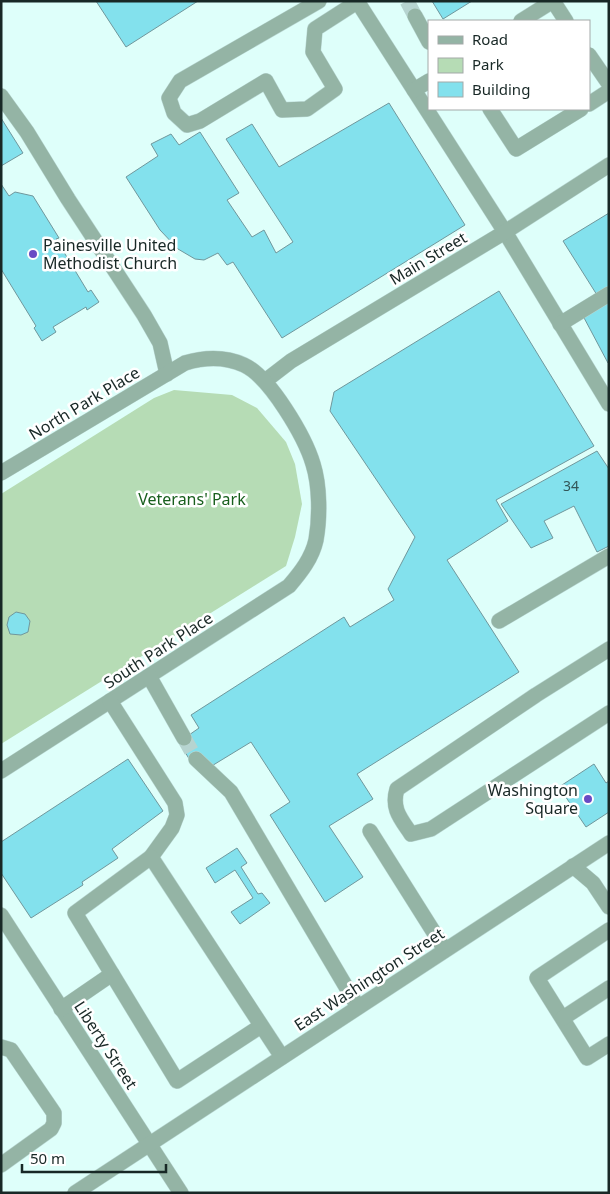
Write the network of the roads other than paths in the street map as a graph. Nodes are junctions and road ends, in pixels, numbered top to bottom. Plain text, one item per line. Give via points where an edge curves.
1 (320, 1) edge
2 (357, 1) edge
3 (415, 16) tunnel mouth
4 (523, 20) edge
5 (565, 20) edge
6 (428, 40) edge
7 (590, 56) edge
8 (428, 81) edge
9 (609, 84) edge
10 (414, 90) junction
11 (609, 91) edge
12 (1, 96) edge
13 (590, 103) edge
14 (491, 110) edge
15 (577, 110) edge
16 (560, 114) edge
17 (609, 165) edge
18 (505, 232) junction
19 (609, 294) edge
20 (560, 324) junction
21 (167, 374) junction
22 (265, 381) junction
23 (609, 404) edge
24 (1, 473) edge
25 (609, 556) edge
26 (499, 621) dead end
27 (609, 649) edge
28 (150, 676) junction
29 (110, 701) junction
30 (609, 713) edge
31 (184, 738) tunnel mouth
32 (196, 758) tunnel mouth
33 (1, 770) edge
34 (370, 831) dead end
35 (609, 843) edge
36 (151, 857) junction
37 (573, 866) junction
38 (609, 908) edge
39 (1, 915) edge
40 (609, 930) edge
41 (445, 950) junction
42 (112, 974) junction
43 (609, 988) edge
44 (358, 1007) junction
45 (62, 1009) junction
46 (562, 1018) junction
47 (261, 1026) junction
48 (609, 1044) edge
49 (1, 1047) edge
50 (282, 1057) junction
51 (149, 1144) junction
52 (1, 1165) edge
53 (75, 1193) edge
54 (181, 1193) edge

1 - 2 street via 180,81 169,98 174,113 187,125 200,121 266,81 282,110 307,110 334,89 313,52 315,29
2 - 10 street
3 - 6 street
4 - 5 street via 553,1
7 - 9 street
8 - 10 street
10 - 18 street
11 - 13 street
12 - 21 street via 144,315 160,343
14 - 16 street via 516,149
15 - 16 street
17 - 18 street, Main Street
18 - 20 street
18 - 22 street, Main Street via 291,361
19 - 20 street
20 - 23 street
21 - 22 street, North Park Place via 202,358 224,359 245,365
21 - 24 street, North Park Place
22 - 28 street, South Park Place via 288,413 313,464 319,514 316,542 306,565 290,586
25 - 26 street
27 - 30 street via 536,694 397,789 394,800 397,812 411,834 431,829
28 - 29 street, South Park Place
28 - 31 street
29 - 33 street, South Park Place
29 - 36 street via 176,803 177,814 172,828
32 - 44 street via 231,792
34 - 41 street
35 - 37 street, East Washington Street
36 - 42 street via 75,913
36 - 47 street
37 - 38 street via 593,883
37 - 41 street, East Washington Street
39 - 45 street, Liberty Street
40 - 46 street via 537,978
41 - 44 street, East Washington Street
42 - 45 street
42 - 47 street via 177,1081
43 - 46 street
44 - 50 street, East Washington Street
45 - 51 street, Liberty Street
46 - 48 street via 587,1058
47 - 50 street
49 - 52 street via 11,1050 55,1118 51,1129
50 - 51 street, East Washington Street
51 - 53 street, East Washington Street
51 - 54 street, Liberty Street

